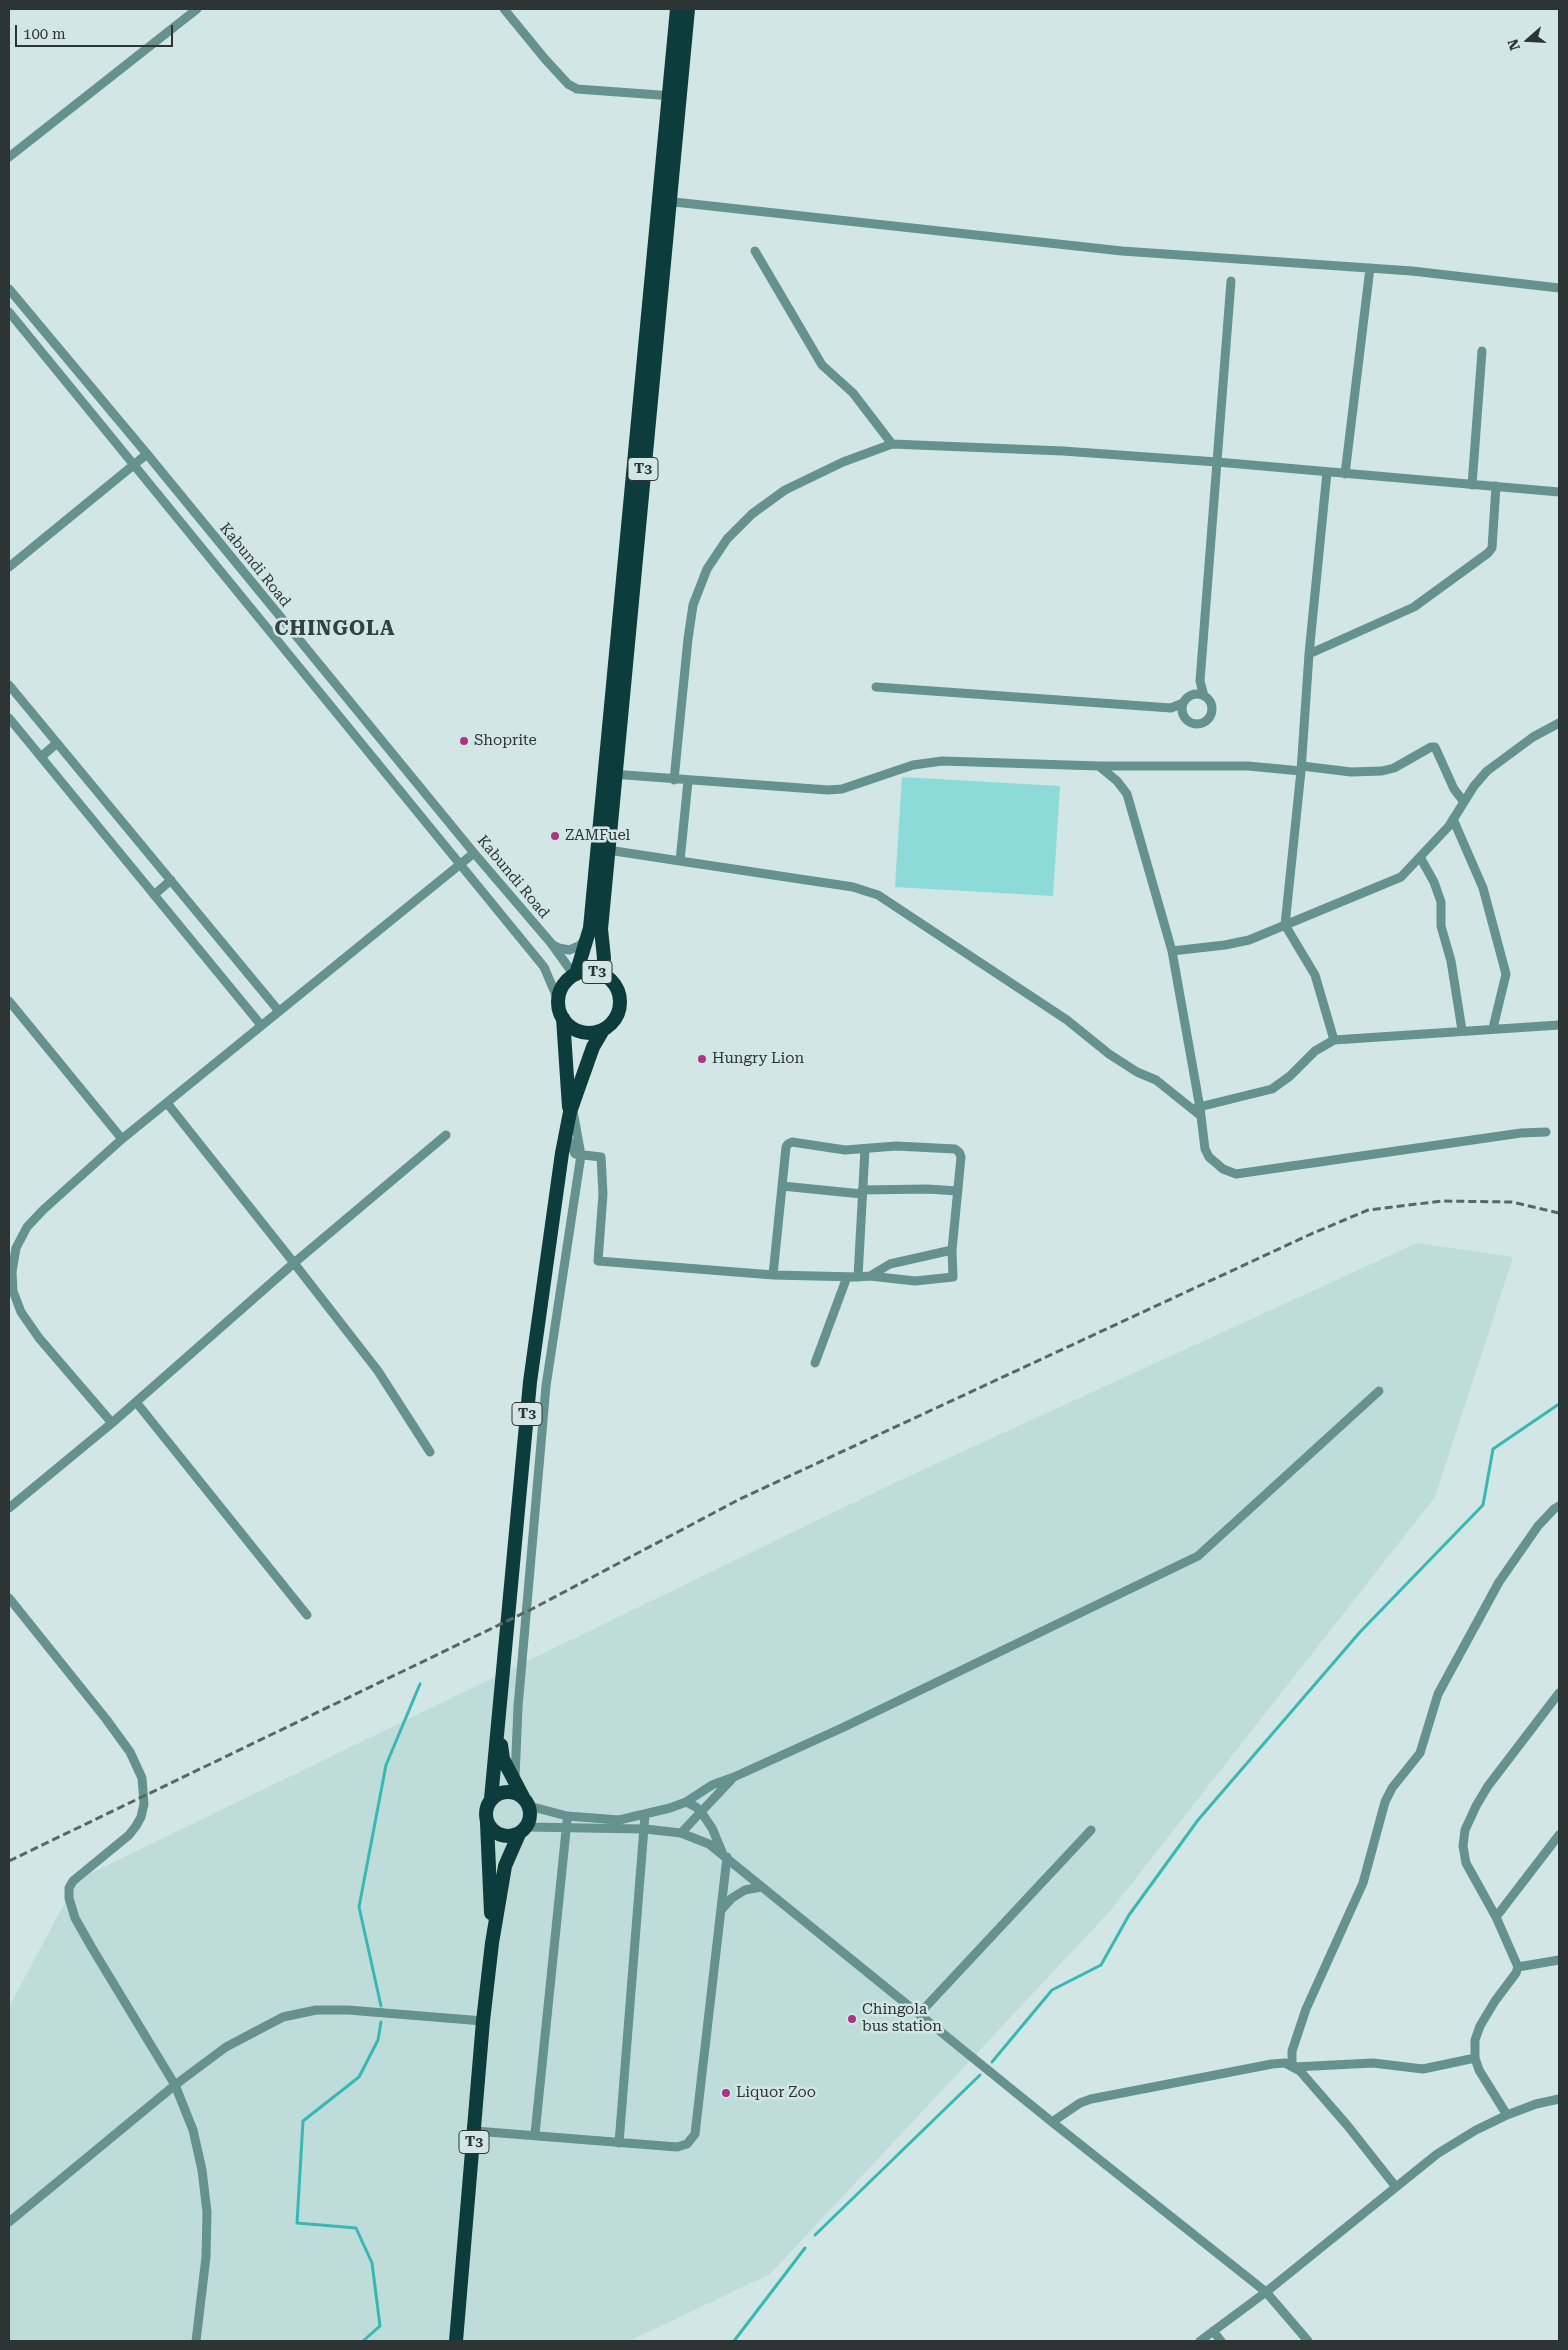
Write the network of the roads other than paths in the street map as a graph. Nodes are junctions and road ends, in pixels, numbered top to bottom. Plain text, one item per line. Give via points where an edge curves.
1 (197, 9) edge
2 (504, 9) edge
3 (677, 9) edge
4 (688, 9) edge
5 (673, 96) junction
6 (9, 156) edge
7 (663, 200) junction
8 (754, 251) dead end
9 (1370, 268) junction
10 (1231, 281) dead end
11 (1559, 288) edge
12 (9, 289) edge
13 (9, 312) edge
14 (1482, 351) dead end
15 (892, 444) junction
16 (147, 454) junction
17 (1217, 462) junction
18 (134, 464) junction
19 (1327, 472) junction
20 (1345, 474) junction
21 (1472, 485) junction
22 (1496, 486) junction
23 (1559, 492) edge
24 (9, 567) edge
25 (252, 582) junction
26 (239, 593) junction
27 (1309, 654) junction
28 (1200, 681) junction
29 (9, 685) edge
30 (876, 687) dead end
31 (1190, 696) junction
32 (1204, 696) junction
33 (1183, 703) junction
34 (1171, 708) junction
35 (9, 718) edge
36 (1184, 718) junction
37 (1559, 723) edge
38 (57, 743) junction
39 (41, 757) junction
40 (1099, 766) junction
41 (1302, 768) junction
42 (610, 773) junction
43 (674, 780) junction
44 (688, 781) junction
45 (1464, 802) junction
46 (1453, 819) junction
47 (608, 850) junction
48 (474, 853) junction
49 (1420, 857) junction
50 (680, 861) junction
51 (460, 864) junction
52 (171, 880) junction
53 (154, 894) junction
54 (1285, 925) junction
55 (587, 938) junction
56 (551, 943) junction
57 (1172, 951) junction
58 (575, 975) junction
59 (602, 975) junction
60 (9, 1001) edge
61 (559, 1002) junction
62 (278, 1010) junction
63 (563, 1018) junction
64 (1559, 1024) edge
65 (261, 1025) junction
66 (1494, 1028) junction
67 (604, 1030) junction
68 (1462, 1030) junction
69 (1334, 1040) junction
70 (167, 1103) junction
71 (571, 1109) junction
72 (1201, 1112) junction
73 (1546, 1132) dead end
74 (566, 1134) junction
75 (446, 1135) dead end
76 (122, 1139) junction
77 (865, 1149) junction
78 (581, 1155) junction
79 (782, 1186) junction
80 (958, 1191) junction
81 (862, 1192) junction
82 (952, 1250) junction
83 (294, 1263) junction
84 (773, 1275) junction
85 (870, 1276) junction
86 (847, 1277) junction
87 (858, 1277) junction
88 (815, 1363) dead end
89 (1379, 1391) dead end
90 (136, 1402) junction
91 (112, 1423) junction
92 (430, 1452) dead end
93 (1559, 1506) edge
94 (9, 1508) edge
95 (9, 1598) edge
96 (307, 1615) dead end
97 (1559, 1693) edge
98 (498, 1717) junction
99 (734, 1777) junction
100 (514, 1783) junction
101 (714, 1797) junction
102 (492, 1800) junction
103 (526, 1801) junction
104 (686, 1802) junction
105 (701, 1812) junction
106 (645, 1815) junction
107 (567, 1816) junction
108 (488, 1822) junction
109 (709, 1824) junction
110 (567, 1826) junction
111 (645, 1829) junction
112 (1091, 1830) dead end
113 (523, 1831) junction
114 (681, 1833) junction
115 (1559, 1835) edge
116 (724, 1854) junction
117 (761, 1887) junction
118 (722, 1909) junction
119 (1496, 1917) junction
120 (492, 1943) junction
121 (1559, 1960) edge
122 (1518, 1967) junction
123 (919, 2014) junction
124 (483, 2022) junction
125 (1476, 2058) junction
126 (1293, 2066) junction
127 (175, 2085) junction
128 (1559, 2099) edge
129 (1507, 2115) junction
130 (1052, 2122) junction
131 (475, 2131) junction
132 (534, 2134) junction
133 (619, 2143) junction
134 (1396, 2187) junction
135 (9, 2222) edge
136 (1266, 2292) junction
137 (1213, 2331) junction
138 (196, 2341) edge
139 (456, 2341) edge
140 (1200, 2341) edge
141 (1221, 2341) edge
142 (1308, 2341) edge

1 - 6 street
2 - 5 street via 545,59 568,84 577,89
3 - 5 highway, T3
4 - 5 highway, T3
5 - 7 highway, T3
7 - 9 street via 1122,251
7 - 42 highway, T3
8 - 15 street via 822,365 853,393
9 - 11 street
9 - 20 street
10 - 17 street
12 - 16 street, Kabundi Road
13 - 18 street, Kabundi Road
14 - 21 street
15 - 17 street
15 - 43 street via 843,462 785,490 752,514 727,539 707,569 693,605
16 - 18 street
16 - 25 street, Kabundi Road
17 - 19 street
17 - 28 street
18 - 24 street
18 - 26 street, Kabundi Road
19 - 20 street
19 - 27 street
20 - 21 street
21 - 22 street
22 - 23 street
22 - 27 street via 1492,548 1488,553 1414,607
25 - 26 street
25 - 48 street, Kabundi Road
26 - 51 street, Kabundi Road
27 - 41 street
28 - 31 street
28 - 32 street
29 - 38 street
30 - 34 street
31 - 32 street
31 - 33 street
32 - 36 street via 1212,705 1209,718 1197,724
33 - 34 street
33 - 36 street
34 - 36 street
35 - 39 street
37 - 45 street via 1533,737 1487,772
38 - 39 street
38 - 52 street
39 - 53 street
40 - 41 street
40 - 44 street via 942,761 913,765 842,789 828,790
40 - 57 street via 1126,794
41 - 45 street via 1382,771 1394,768 1431,746 1435,747 1454,789
41 - 54 street
42 - 43 street
42 - 47 highway, T3
42 - 55 highway, T3
43 - 44 street
44 - 50 street
45 - 46 street
46 - 49 street
46 - 66 street via 1484,888 1506,974
47 - 50 street
47 - 59 highway, T3 via 600,929 604,958
48 - 51 street
48 - 56 street, Kabundi Road
49 - 54 street via 1400,877
49 - 68 street via 1441,902 1441,926 1451,961
50 - 72 street via 854,887 878,895 1067,1020 1109,1054 1156,1080
51 - 61 street, Kabundi Road via 544,967
51 - 62 street
52 - 53 street
52 - 62 street
53 - 65 street
54 - 57 street via 1249,940
54 - 69 street via 1315,975
55 - 56 street via 569,950
55 - 58 highway, T3
56 - 58 street, Kabundi Road
57 - 72 street
58 - 59 highway, T3 via 590,971
58 - 61 highway, T3 via 561,989
59 - 67 highway, T3 via 611,980 620,996 618,1015
60 - 76 street
61 - 63 highway, T3
62 - 65 street
63 - 67 highway via 581,1032
63 - 71 highway, T3
64 - 66 street
65 - 70 street
66 - 68 street
67 - 71 highway, T3 via 593,1047
68 - 69 street
69 - 72 street via 1315,1051 1290,1076 1272,1088
70 - 76 street
70 - 83 street
71 - 74 highway, T3
71 - 78 street
72 - 73 street via 1202,1139 1209,1157 1233,1174
74 - 78 street via 575,1154
74 - 98 highway, T3 via 530,1382
75 - 83 street
76 - 91 street via 28,1227 16,1248 12,1272 13,1291 21,1312 39,1338
77 - 79 street via 845,1150 792,1142 788,1144
77 - 80 street via 896,1146 955,1149 961,1157
77 - 81 street
78 - 84 street via 601,1157 603,1194 598,1261
78 - 100 street via 546,1386
79 - 81 street
79 - 84 street
80 - 81 street
80 - 82 street
81 - 87 street
82 - 85 street via 890,1264
82 - 85 street via 954,1274 949,1279 915,1281
83 - 90 street
83 - 92 street via 378,1371
84 - 86 street
85 - 87 street
86 - 87 street
86 - 88 street
89 - 99 street via 1198,1556
90 - 91 street
90 - 96 street
91 - 94 street
93 - 126 street via 1538,1526 1499,1582 1438,1694 1420,1753 1385,1802 1364,1883 1306,2009 1292,2051
95 - 127 street via 106,1719 130,1752 142,1778 144,1804 136,1826 73,1881 69,1898 75,1918 92,1948
97 - 119 street via 1488,1786 1465,1830 1466,1862
98 - 100 highway, T3 via 503,1759
98 - 102 highway, T3
99 - 101 street
99 - 104 street via 712,1785
100 - 103 highway, T3
101 - 105 street
101 - 109 street
102 - 103 highway via 504,1792 517,1793
102 - 108 highway, T3 via 486,1810
103 - 107 street
103 - 113 highway, T3 via 531,1813
104 - 105 street
104 - 106 street
105 - 109 street
105 - 114 street
106 - 107 street via 619,1820
106 - 111 street
107 - 110 street
108 - 113 highway via 491,1829 504,1836
108 - 120 highway, T3
109 - 116 street
110 - 111 street
110 - 113 street
110 - 132 street
111 - 114 street
111 - 133 street
112 - 123 street
113 - 120 highway, T3 via 505,1866
114 - 116 street via 697,1838
115 - 119 street
116 - 117 street
116 - 118 street
117 - 118 street via 745,1890
117 - 123 street
118 - 133 street via 695,2134 687,2144 677,2147
119 - 122 street
120 - 124 highway, T3
121 - 122 street
122 - 125 street via 1480,2026 1475,2040
123 - 130 street
124 - 127 street via 316,2010 283,2017 254,2030
124 - 131 highway, T3
125 - 126 street via 1424,2068 1373,2063
125 - 129 street via 1486,2084
126 - 130 street via 1272,2064 1091,2099
126 - 134 street via 1347,2125
127 - 135 street
127 - 138 street via 193,2130 202,2170 206,2212 206,2257
128 - 129 street
129 - 134 street via 1436,2154
130 - 136 street
131 - 132 street
131 - 139 highway, T3
132 - 133 street
134 - 136 street
136 - 137 street
136 - 142 street
137 - 140 street
137 - 141 street

